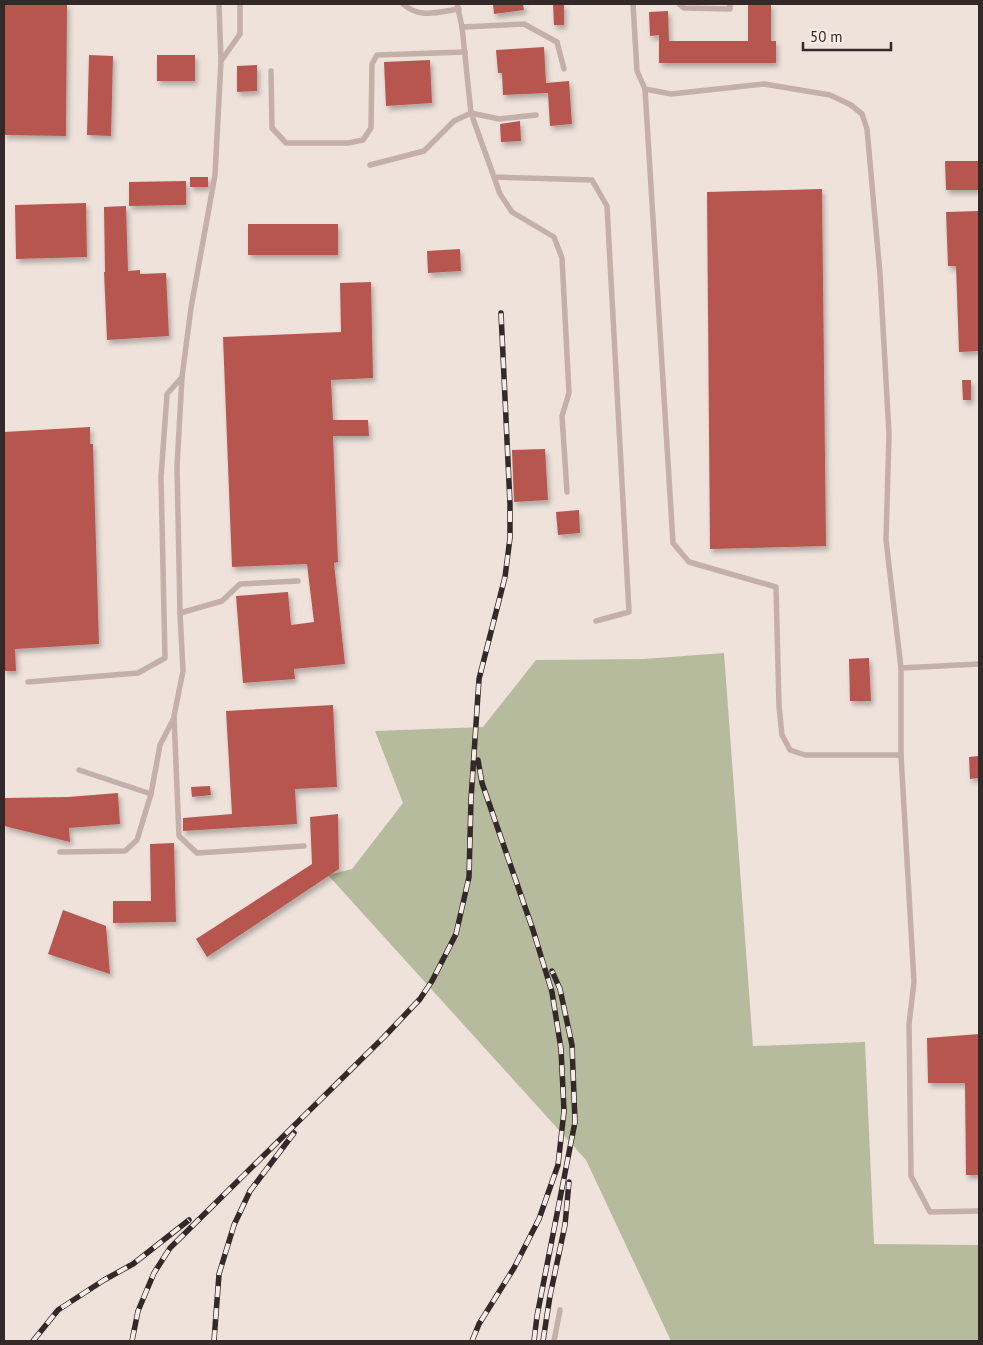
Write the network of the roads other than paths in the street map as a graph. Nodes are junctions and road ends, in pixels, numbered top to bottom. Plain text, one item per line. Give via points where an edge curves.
1 (219, 4) edge
2 (240, 4) edge
3 (403, 4) edge
4 (633, 4) edge
5 (679, 4) edge
6 (730, 4) edge
7 (458, 6) edge
8 (462, 27) junction
9 (464, 52) junction
10 (221, 61) junction
11 (564, 69) dead end
12 (271, 71) dead end
13 (646, 89) junction
14 (471, 113) junction
15 (536, 115) dead end
16 (370, 165) dead end
17 (494, 177) junction
18 (182, 377) junction
19 (567, 492) dead end
20 (298, 581) dead end
21 (180, 613) junction
22 (596, 621) dead end
23 (979, 664) edge
24 (901, 668) junction
25 (28, 682) dead end
26 (174, 716) junction
27 (901, 755) junction
28 (79, 770) dead end
29 (151, 794) junction
30 (304, 846) dead end
31 (60, 852) dead end
32 (979, 1211) edge
33 (560, 1310) dead end
34 (554, 1341) edge

1 - 10 lane
2 - 10 lane via 240,34
3 - 7 lane via 411,11 428,14
4 - 13 lane via 637,71
5 - 6 lane via 684,8 730,9
7 - 8 lane
8 - 9 lane
8 - 11 lane via 524,24 557,42
9 - 12 lane via 377,54 372,64 371,128 363,140 348,143 286,143 272,128
9 - 14 lane
10 - 18 lane via 215,175
13 - 24 lane via 671,94 764,84 830,94 862,114 867,129 880,274 889,434 886,540
13 - 27 lane via 673,543 689,562 776,587 779,706 782,735 790,750 805,755
14 - 15 lane via 499,119
14 - 16 lane via 454,121 424,151
14 - 17 lane
17 - 19 lane via 512,212 554,237 562,258 569,393 562,416
17 - 22 lane via 592,180 607,206 629,612
18 - 21 lane via 177,466
18 - 25 lane via 167,394 161,477 165,658 138,673
20 - 21 lane via 240,584 222,601
21 - 26 lane via 183,671
23 - 24 lane
24 - 27 lane
26 - 29 lane via 160,745
26 - 30 lane via 179,836 197,853
27 - 32 lane via 914,982 909,1024 911,1176 930,1212
28 - 29 lane
29 - 31 lane via 137,840 125,851
33 - 34 lane

